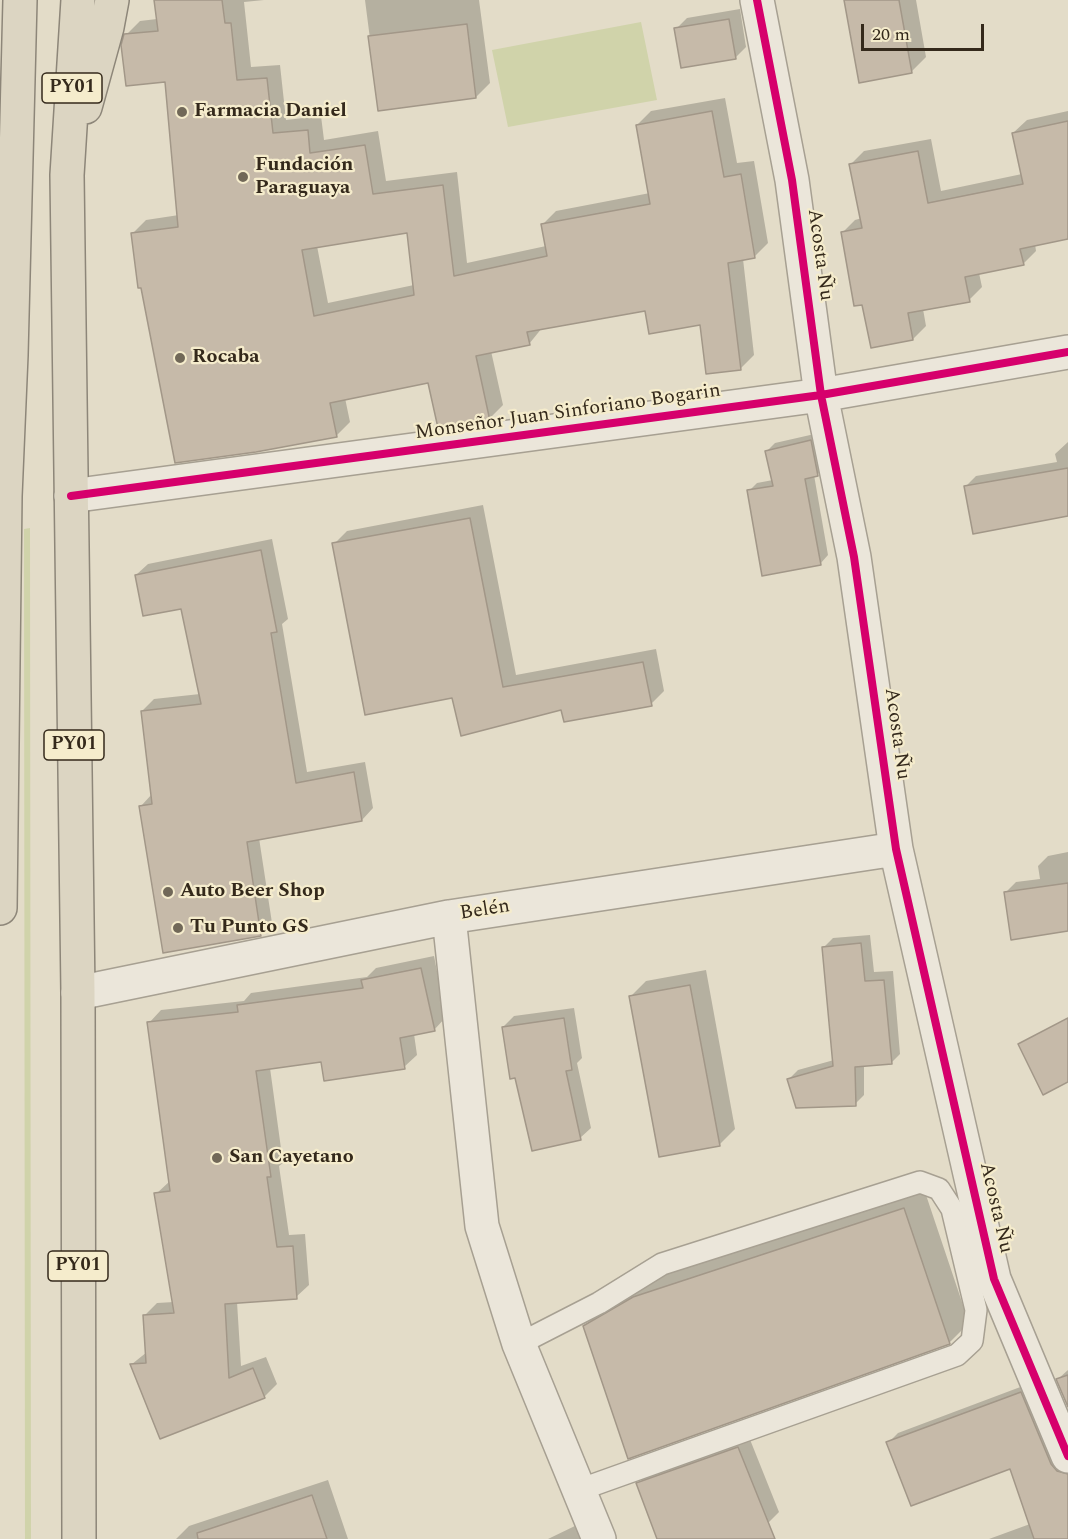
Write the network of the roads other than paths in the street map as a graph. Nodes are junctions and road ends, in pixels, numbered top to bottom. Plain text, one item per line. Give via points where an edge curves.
1 (20, 0) edge
2 (78, 0) edge
3 (112, 0) edge
4 (757, 0) edge
5 (67, 175) junction
6 (1068, 352) edge
7 (821, 395) junction
8 (2, 489) edge
9 (71, 496) junction
10 (896, 849) junction
11 (0, 908) edge
12 (449, 917) junction
13 (78, 993) junction
14 (519, 1344) junction
15 (1068, 1456) edge
16 (579, 1490) junction
17 (79, 1539) edge
18 (599, 1539) edge

1 - 8 highway, PY01 via 11,355
2 - 5 highway, PY01
3 - 5 highway
4 - 7 street, Acosta Ñu via 792,180
5 - 9 highway, PY01
6 - 7 street, Monseñor Juan Sinforiano Bogarin
7 - 9 street, Monseñor Juan Sinforiano Bogarin
7 - 10 street, Acosta Ñu via 854,557
8 - 11 highway, PY01
9 - 13 highway, PY01
10 - 12 street, Belén
10 - 15 street, Acosta Ñu via 994,1279
12 - 13 street, Belén
12 - 14 street via 482,1226
13 - 17 highway, PY01
14 - 16 street
14 - 16 lane via 599,1303 662,1264 909,1185 920,1182 939,1189 952,1209 976,1310 972,1341 957,1355
16 - 18 street

